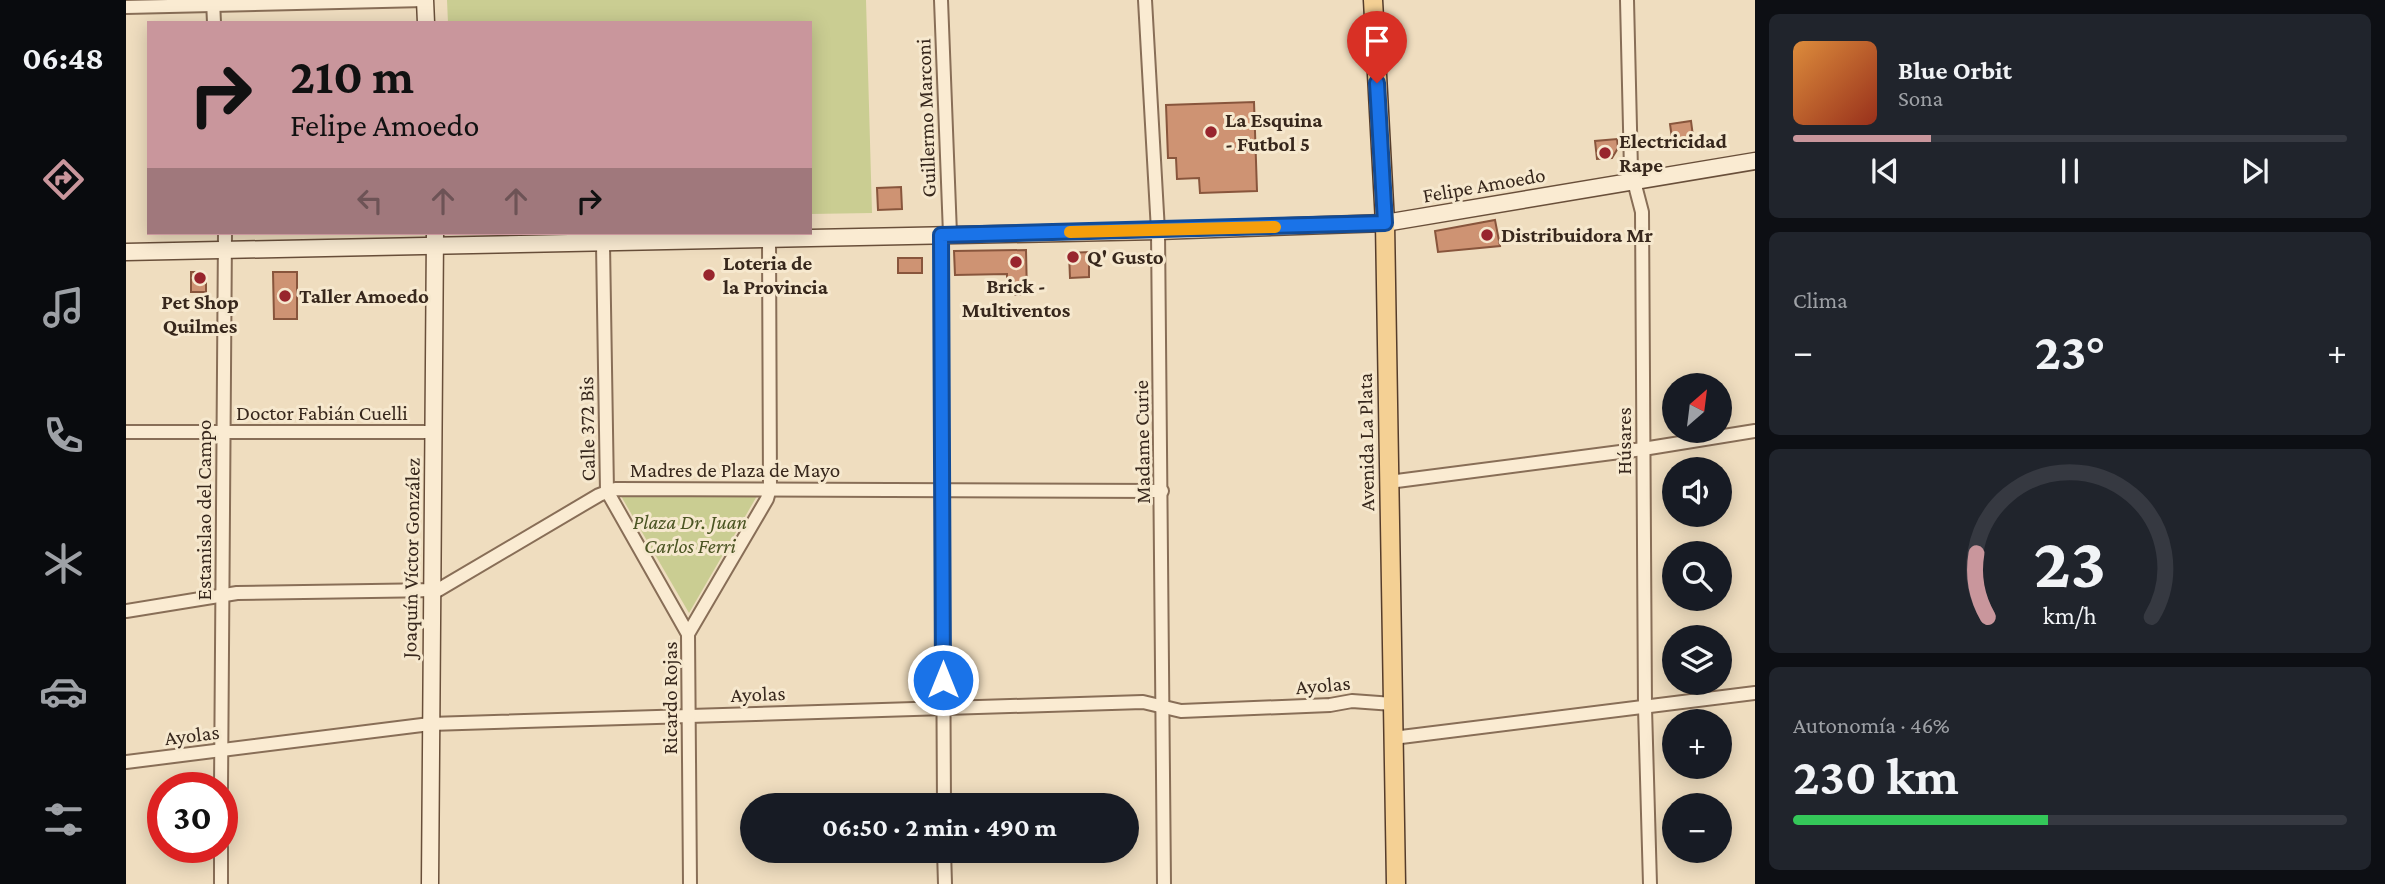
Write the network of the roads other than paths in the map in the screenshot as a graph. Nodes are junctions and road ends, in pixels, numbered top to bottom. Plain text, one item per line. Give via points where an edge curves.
1 (425, 0) edge
2 (941, 0) edge
3 (1145, 0) edge
4 (1373, 0) edge
5 (1627, 0) edge
6 (213, 2) edge
7 (126, 7) edge
8 (214, 21) edge
9 (426, 21) edge
10 (1755, 161) edge
11 (1633, 180) junction
12 (1385, 223) junction
13 (1158, 231) junction
14 (225, 235) edge
15 (945, 235) junction
16 (435, 240) edge
17 (769, 240) junction
18 (603, 244) junction
19 (126, 252) edge
20 (226, 252) junction
21 (223, 431) junction
22 (1755, 431) edge
23 (126, 432) edge
24 (433, 432) junction
25 (1643, 449) junction
26 (1389, 482) junction
27 (770, 488) junction
28 (942, 489) junction
29 (607, 491) junction
30 (1162, 491) junction
31 (431, 590) junction
32 (223, 595) junction
33 (126, 611) edge
34 (688, 634) junction
35 (1755, 692) edge
36 (1392, 704) junction
37 (943, 707) junction
38 (1164, 707) junction
39 (1645, 708) junction
40 (689, 715) junction
41 (430, 724) junction
42 (1393, 738) junction
43 (222, 751) junction
44 (126, 762) edge
45 (221, 772) edge
46 (944, 793) edge
47 (221, 863) edge
48 (944, 863) edge
49 (221, 884) edge
50 (430, 884) edge
51 (690, 884) edge
52 (945, 884) edge
53 (1164, 884) edge
54 (1396, 884) edge
55 (1650, 884) edge

1 - 6 street
1 - 9 main road
2 - 15 street, Guillermo Marconi
3 - 13 street, Madame Curie
4 - 12 main road, Avenida La Plata
5 - 11 street, Húsares
6 - 7 street
6 - 8 street
10 - 11 main road, Felipe Amoedo
11 - 12 main road, Felipe Amoedo
11 - 25 street, Húsares via 1642,212
12 - 13 main road, Felipe Amoedo
12 - 26 main road, Avenida La Plata
13 - 15 main road, Felipe Amoedo
13 - 30 street, Madame Curie
14 - 20 street, Estanislao del Campo
15 - 17 main road, Felipe Amoedo
15 - 28 street, Guillermo Marconi
16 - 18 main road, Felipe Amoedo
16 - 20 main road, Felipe Amoedo
16 - 24 main road, Joaquín Víctor González
17 - 18 main road, Felipe Amoedo
17 - 27 street, Ricardo Rojas
18 - 29 street, Calle 372 Bis
19 - 20 main road, Felipe Amoedo
20 - 21 street, Estanislao del Campo
21 - 23 street, Doctor Fabián Cuelli
21 - 24 street, Doctor Fabián Cuelli
21 - 32 street, Estanislao del Campo
22 - 25 street
24 - 31 main road, Joaquín Víctor González
25 - 26 street
25 - 39 street, Húsares
26 - 36 main road, Avenida La Plata
27 - 28 street, Madres de Plaza de Mayo
27 - 29 street, Madres de Plaza de Mayo
27 - 34 street, Ricardo Rojas
28 - 30 street, Madres de Plaza de Mayo
28 - 37 street, Guillermo Marconi
29 - 31 street, Madres de Plaza de Mayo via 445,587
29 - 34 street, Calle 372 Bis
30 - 38 street, Madame Curie
31 - 32 street, Madres de Plaza de Mayo
31 - 41 main road, Joaquín Víctor González
32 - 33 street, Madres de Plaza de Mayo
32 - 43 street, Estanislao del Campo
34 - 40 street, Ricardo Rojas
35 - 39 street
36 - 38 street, Ayolas via 1352,701 1216,711
36 - 42 main road, Avenida La Plata
37 - 38 street, Ayolas via 1143,702
37 - 40 street, Ayolas
37 - 46 street, Guillermo Marconi
38 - 53 street, Madame Curie
39 - 42 street
39 - 55 street, Húsares
40 - 41 street, Ayolas
40 - 51 street, Ricardo Rojas
41 - 43 street, Ayolas
41 - 50 main road, Joaquín Víctor González
42 - 54 main road, Avenida La Plata
43 - 44 street, Ayolas
43 - 45 street, Estanislao del Campo
47 - 49 street
48 - 52 street

